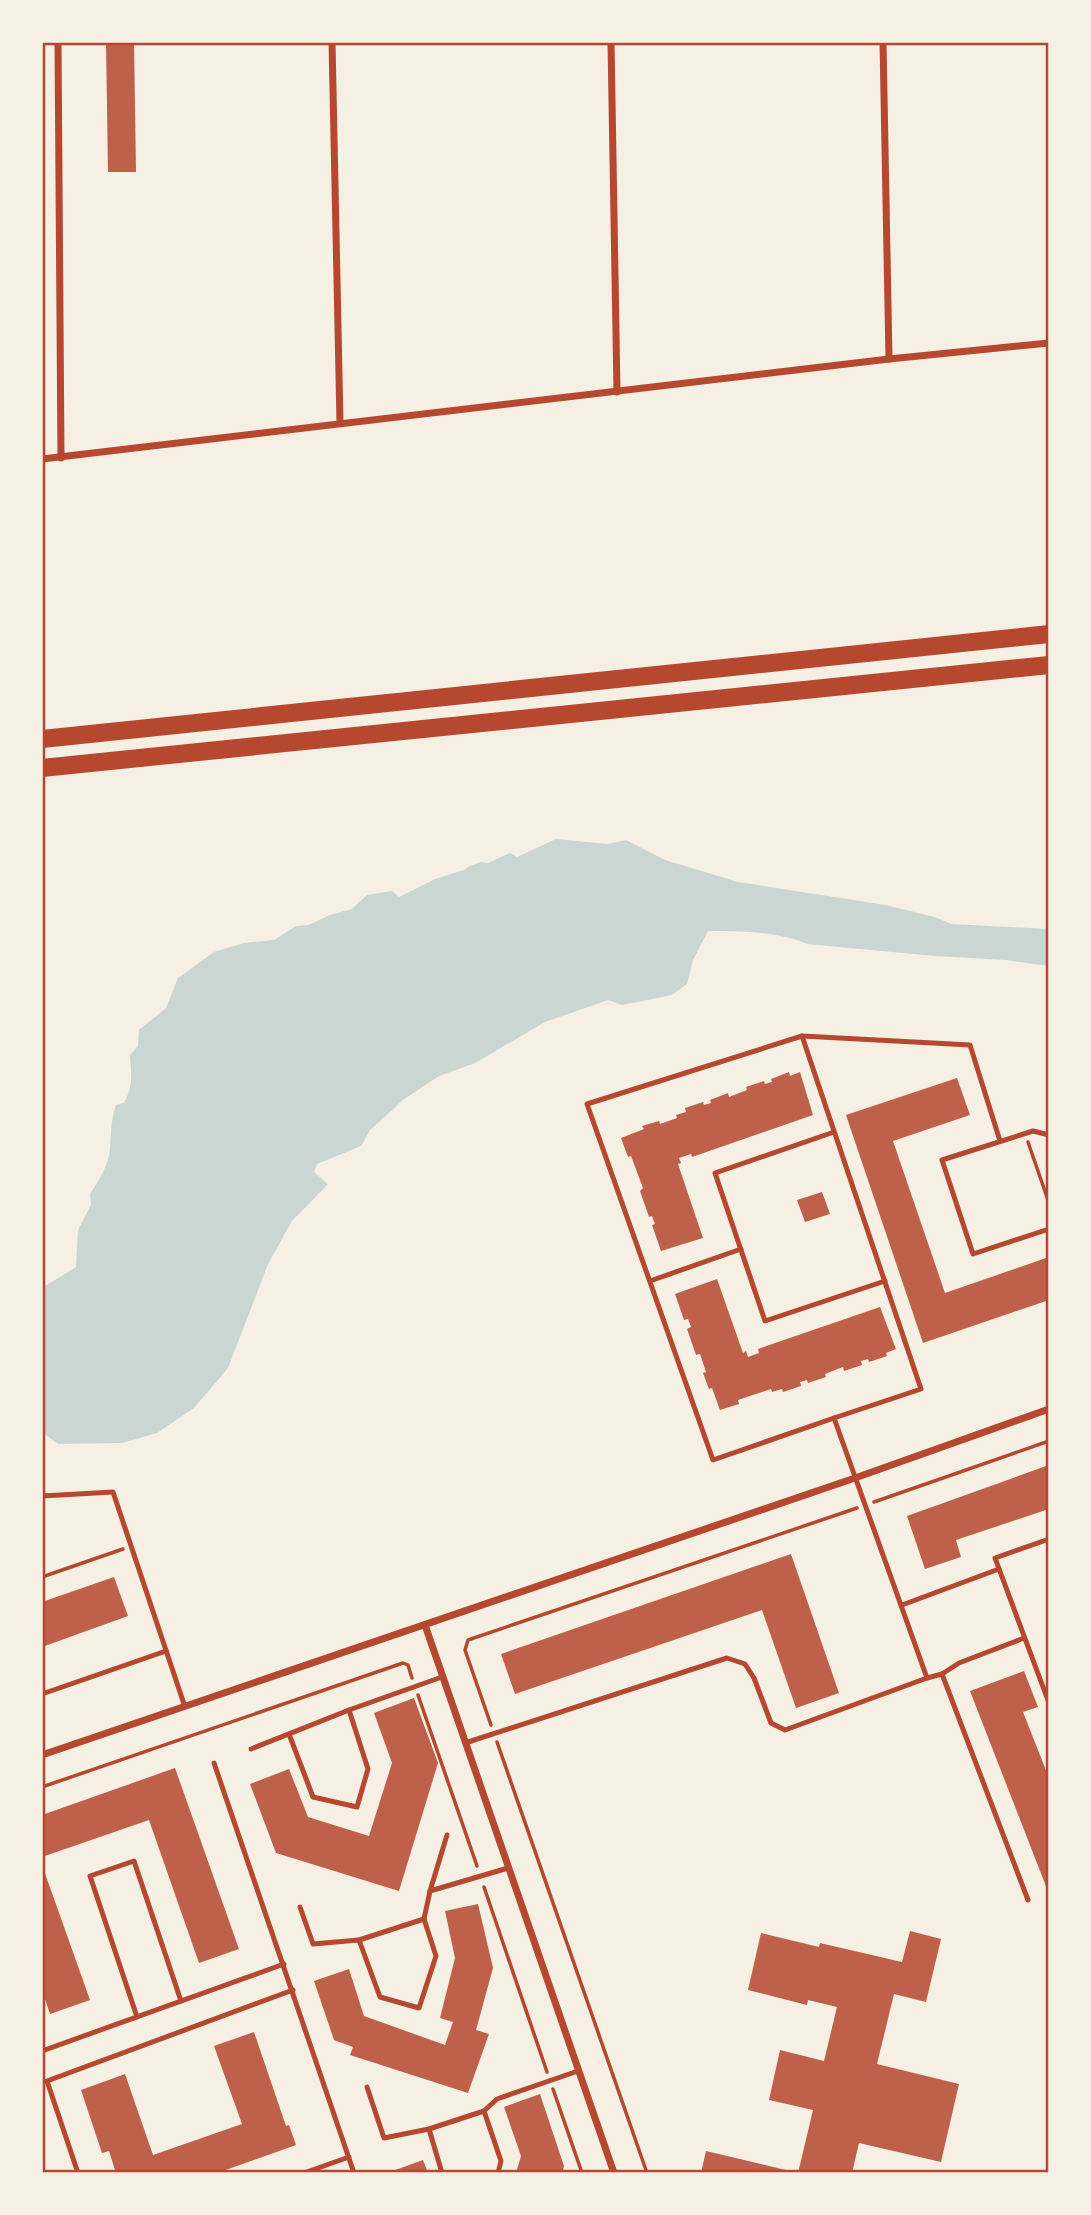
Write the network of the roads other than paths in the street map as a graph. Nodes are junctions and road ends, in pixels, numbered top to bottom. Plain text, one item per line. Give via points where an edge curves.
1 (58, 42) edge
2 (332, 42) edge
3 (611, 42) edge
4 (883, 42) edge
5 (1049, 343) edge
6 (889, 359) junction
7 (617, 391) junction
8 (340, 423) junction
9 (61, 458) junction
10 (42, 459) edge
11 (1049, 634) edge
12 (1049, 665) edge
13 (42, 739) edge
14 (42, 768) edge
15 (802, 1036) junction
16 (835, 1132) junction
17 (1049, 1135) edge
18 (1000, 1141) junction
19 (1049, 1229) edge
20 (741, 1249) junction
21 (650, 1281) junction
22 (885, 1281) junction
23 (1049, 1409) edge
24 (834, 1419) junction
25 (855, 1478) junction
26 (42, 1496) edge
27 (1049, 1539) edge
28 (999, 1569) junction
29 (902, 1605) junction
30 (425, 1625) junction
31 (1024, 1637) junction
32 (166, 1651) junction
33 (942, 1674) junction
34 (442, 1677) junction
35 (927, 1678) junction
36 (42, 1694) edge
37 (1049, 1701) edge
38 (185, 1707) junction
39 (349, 1710) junction
40 (289, 1734) junction
41 (465, 1743) junction
42 (251, 1749) dead end
43 (42, 1755) edge
44 (214, 1763) dead end
45 (447, 1835) dead end
46 (508, 1868) junction
47 (430, 1891) junction
48 (1028, 1899) dead end
49 (300, 1907) dead end
50 (424, 1919) junction
51 (359, 1940) junction
52 (284, 1964) junction
53 (293, 1990) junction
54 (181, 2001) junction
55 (137, 2017) junction
56 (42, 2051) edge
57 (578, 2071) junction
58 (367, 2087) dead end
59 (484, 2111) junction
60 (429, 2129) junction
61 (349, 2157) junction
62 (78, 2173) edge
63 (304, 2173) edge
64 (354, 2173) edge
65 (442, 2173) edge
66 (498, 2173) edge
67 (614, 2173) edge

1 - 9 street
2 - 8 street
3 - 7 street
4 - 6 street
5 - 6 street
6 - 7 street
7 - 8 street
8 - 9 street
9 - 10 street
11 - 13 highway
12 - 14 highway
15 - 16 lane
15 - 18 lane via 970,1045
15 - 21 lane via 587,1104
16 - 20 lane via 715,1173
16 - 22 lane
17 - 18 lane via 1033,1131
18 - 19 lane via 942,1160 973,1254
20 - 21 lane
20 - 22 lane via 765,1321
21 - 24 lane via 713,1460
22 - 24 lane via 921,1389
23 - 25 street
24 - 25 lane
25 - 29 lane
25 - 30 street
26 - 32 lane via 114,1492
27 - 28 lane via 995,1558
28 - 29 lane
28 - 31 lane
29 - 35 lane
30 - 34 street
30 - 38 street
31 - 33 lane
31 - 37 lane
32 - 36 lane
32 - 38 lane
33 - 35 lane
33 - 48 lane
34 - 39 lane
34 - 41 street
35 - 41 lane via 785,1730 771,1723 745,1664 727,1658
38 - 43 street
39 - 40 lane
39 - 40 lane via 368,1769 357,1807 313,1797
40 - 42 lane
41 - 46 street
44 - 52 lane
45 - 47 lane
46 - 47 lane
46 - 57 street
47 - 50 lane
49 - 51 lane via 313,1944
50 - 51 lane
50 - 51 lane via 436,1956 419,2008 380,1997
52 - 53 lane
52 - 54 lane
53 - 61 lane
53 - 62 lane via 47,2081
54 - 55 lane
54 - 55 lane via 134,1861 90,1877
55 - 56 lane
57 - 59 lane via 497,2099
57 - 67 street
58 - 60 lane via 384,2138
59 - 60 lane
59 - 66 lane via 501,2161
60 - 65 lane
61 - 63 lane
61 - 64 lane

